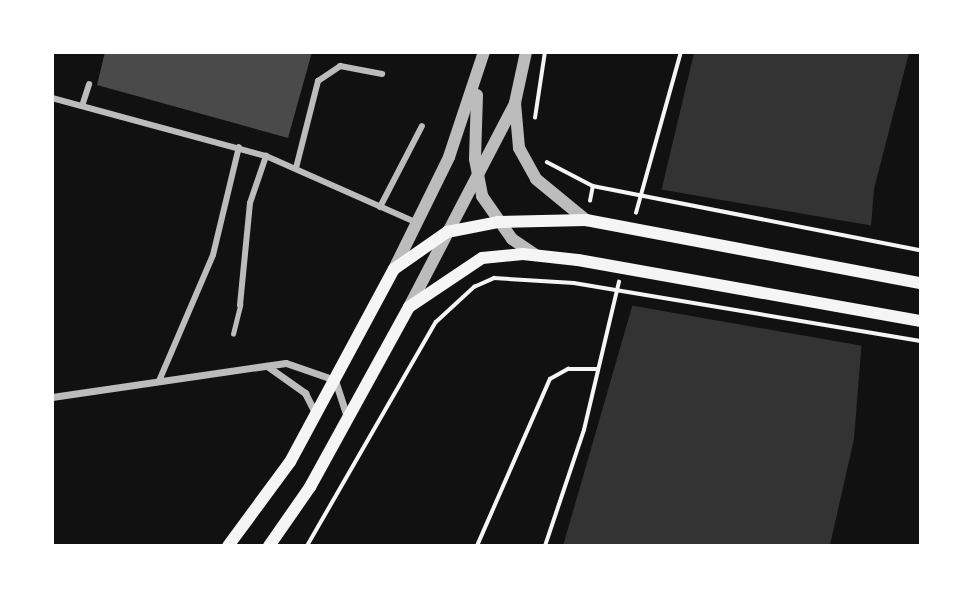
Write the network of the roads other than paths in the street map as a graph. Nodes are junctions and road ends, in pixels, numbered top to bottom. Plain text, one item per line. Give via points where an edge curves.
1 (526, 52) edge
2 (483, 57) edge
3 (382, 74) dead end
4 (477, 81) junction
5 (89, 84) dead end
6 (52, 98) edge
7 (83, 103) junction
8 (515, 103) junction
9 (422, 126) dead end
10 (239, 147) junction
11 (266, 156) junction
12 (296, 168) junction
13 (477, 176) junction
14 (476, 193) junction
15 (380, 206) junction
16 (586, 220) junction
17 (499, 222) junction
18 (417, 224) junction
19 (447, 232) junction
20 (536, 255) junction
21 (394, 269) junction
22 (920, 283) edge
23 (240, 305) joint
24 (409, 307) junction
25 (920, 321) edge
26 (233, 334) dead end
27 (266, 366) junction
28 (335, 380) junction
29 (159, 381) junction
30 (52, 397) edge
31 (316, 416) junction
32 (347, 420) junction
33 (228, 545) edge
34 (269, 545) edge

1 - 8 street
2 - 4 street
3 - 12 street via 340,66 318,80
4 - 13 street
4 - 18 street via 449,157
5 - 7 street
6 - 7 street
7 - 10 street
8 - 13 street
8 - 16 street via 525,164
9 - 15 street
10 - 11 street
10 - 29 street via 213,255
11 - 12 street
11 - 23 street via 250,203
12 - 15 street
13 - 14 street
14 - 17 street
14 - 19 street
15 - 18 street
16 - 17 main road
16 - 22 main road
17 - 19 main road
17 - 20 street
18 - 21 street
19 - 21 main road
19 - 24 street
20 - 24 main road via 498,254 465,266
20 - 25 main road
21 - 28 main road
23 - 26 lane
24 - 32 main road
27 - 28 street via 294,364
27 - 29 street
27 - 31 street via 295,382
28 - 31 main road
28 - 32 street
29 - 30 street
31 - 33 main road via 270,495
32 - 34 main road

